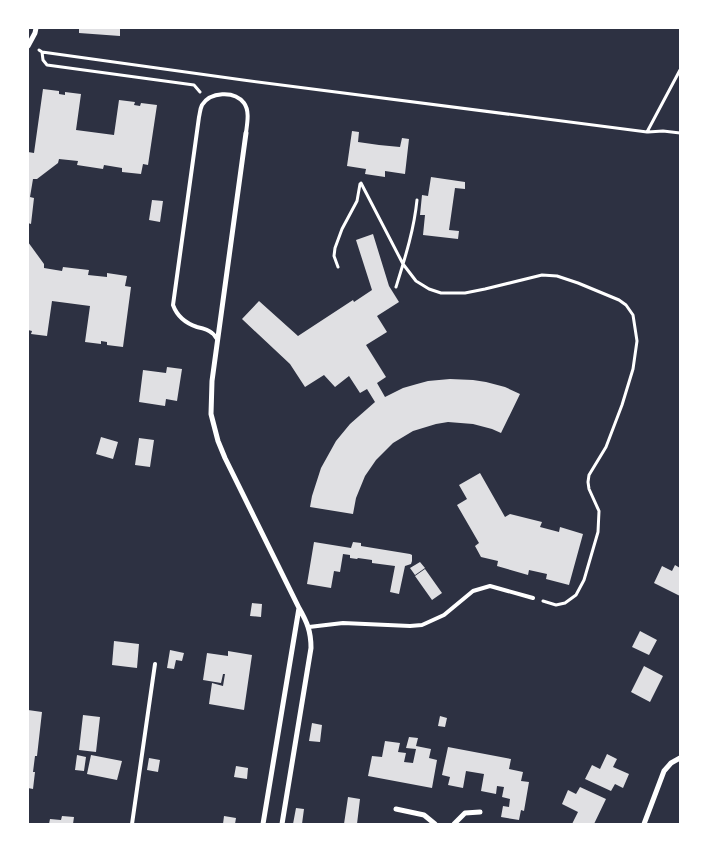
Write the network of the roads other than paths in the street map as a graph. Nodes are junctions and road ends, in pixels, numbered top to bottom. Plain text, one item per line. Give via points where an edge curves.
1 (36, 28) edge
2 (28, 46) edge
3 (246, 133) joint
4 (218, 339) junction
5 (533, 598) road end
6 (298, 608) junction
7 (296, 624) junction
8 (308, 627) junction
9 (156, 664) dead end
10 (680, 758) edge
11 (396, 809) dead end
12 (480, 812) dead end
13 (132, 824) edge
14 (263, 824) edge
15 (282, 824) edge
16 (434, 824) edge
17 (454, 824) edge
18 (644, 824) edge

1 - 2 street
3 - 4 street
3 - 4 lane via 248,116 241,100 226,94 216,95 203,105 173,305 184,320 205,328
4 - 6 street via 210,398 214,427 225,458
5 - 8 lane via 490,586 473,591 444,615 422,625 343,623
6 - 7 street
6 - 8 street
7 - 8 street
7 - 14 street
8 - 15 street via 310,648
9 - 13 lane
10 - 18 street via 664,771
11 - 16 street via 424,814
12 - 17 street via 465,813

